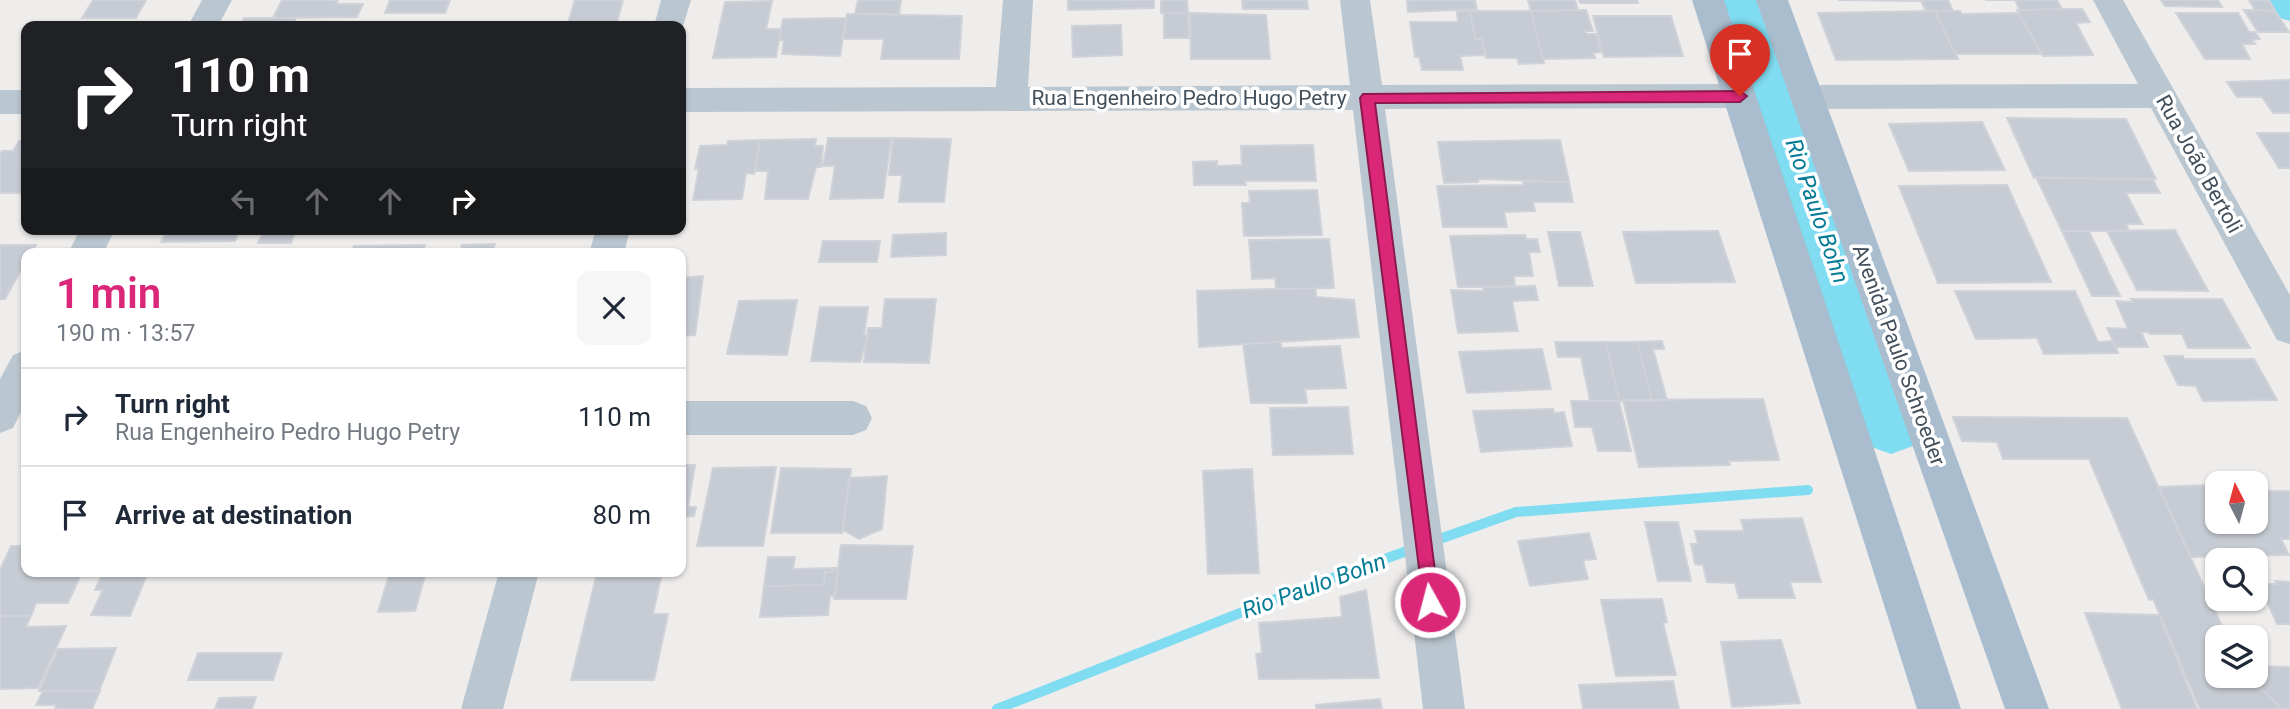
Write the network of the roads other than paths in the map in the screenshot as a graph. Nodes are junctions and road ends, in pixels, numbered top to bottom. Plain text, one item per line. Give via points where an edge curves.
1 (217, 0) edge
2 (676, 0) edge
3 (1018, 0) edge
4 (1355, 0) edge
5 (1708, 0) edge
6 (1772, 0) edge
7 (2108, 0) edge
8 (206, 21) edge
9 (670, 21) edge
10 (1740, 96) junction
11 (2161, 96) junction
12 (1806, 97) junction
13 (1367, 98) junction
14 (1011, 99) junction
15 (686, 100) edge
16 (0, 102) edge
17 (21, 102) edge
18 (2290, 329) edge
19 (21, 376) edge
20 (0, 416) edge
21 (686, 418) edge
22 (853, 418) dead end
23 (518, 577) edge
24 (482, 709) edge
25 (1444, 709) edge
26 (1939, 709) edge
27 (2027, 709) edge

1 - 8 street
2 - 9 street
3 - 14 street
4 - 13 street
5 - 10 main road
6 - 12 main road, Avenida Paulo Schroeder
7 - 11 street, Rua João Bertoli
10 - 13 street, Rua Engenheiro Pedro Hugo Petry
10 - 26 main road
11 - 12 street
11 - 18 street, Rua João Bertoli
12 - 27 main road, Avenida Paulo Schroeder
13 - 14 street, Rua Engenheiro Pedro Hugo Petry
13 - 25 street
14 - 15 street, Rua Engenheiro Pedro Hugo Petry
16 - 17 street
19 - 20 street
21 - 22 street
23 - 24 street

